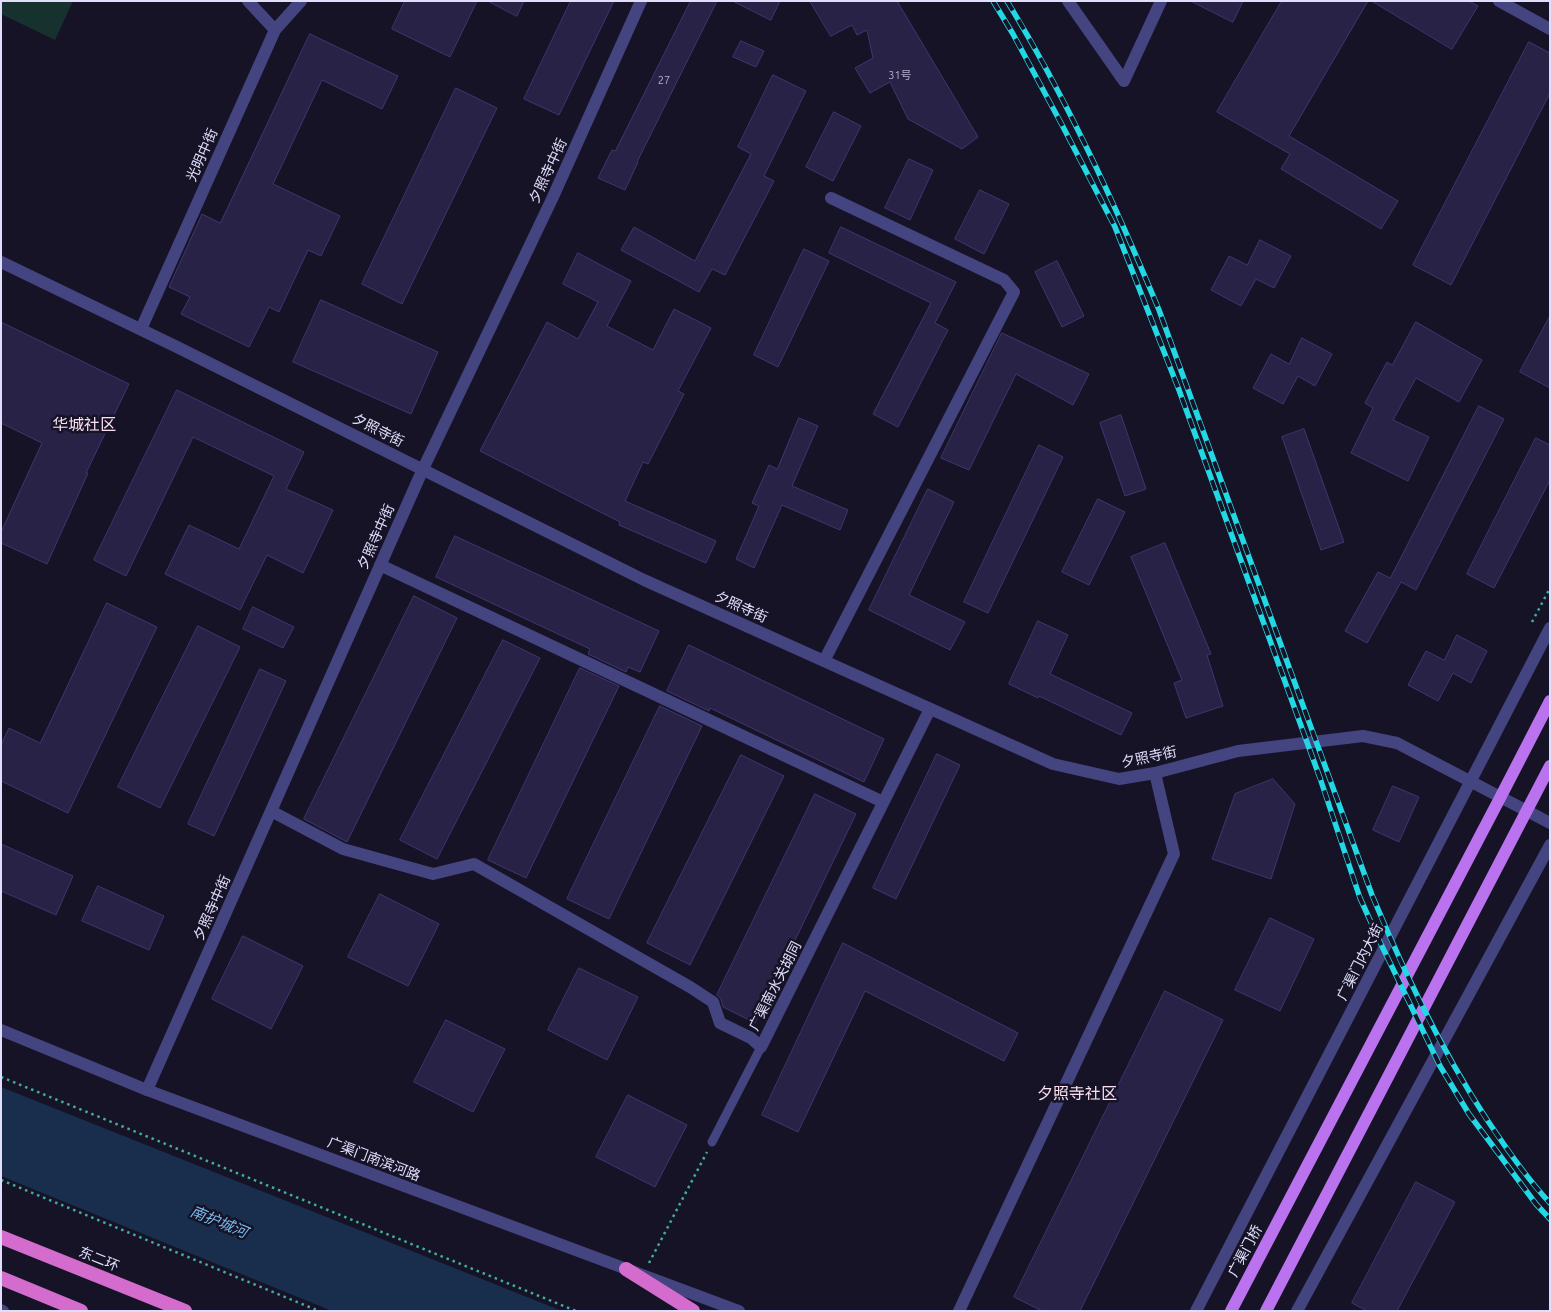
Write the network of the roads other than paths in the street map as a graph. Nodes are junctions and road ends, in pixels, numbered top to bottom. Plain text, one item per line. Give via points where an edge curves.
1 (248, 1) edge
2 (301, 1) edge
3 (641, 1) edge
4 (1068, 1) edge
5 (1161, 1) edge
6 (1499, 1) edge
7 (1550, 29) edge
8 (275, 30) junction
9 (831, 198) dead end
10 (1, 262) edge
11 (141, 329) junction
12 (423, 470) junction
13 (380, 566) junction
14 (1550, 628) edge
15 (824, 661) junction
16 (1550, 701) edge
17 (930, 708) junction
18 (1550, 766) edge
19 (1155, 773) junction
20 (1470, 782) junction
21 (1500, 798) junction
22 (884, 802) junction
23 (271, 811) junction
24 (1527, 812) junction
25 (1550, 823) edge
26 (1550, 845) edge
27 (1, 1030) edge
28 (761, 1047) junction
29 (147, 1090) junction
30 (712, 1142) road end
31 (1, 1237) edge
32 (626, 1270) junction
33 (1, 1278) edge
34 (81, 1311) edge
35 (185, 1311) edge
36 (693, 1311) edge
37 (739, 1311) edge
38 (959, 1311) edge
39 (1196, 1311) edge
40 (1230, 1311) edge
41 (1266, 1311) edge
42 (1297, 1311) edge

1 - 8 street
2 - 8 street, 光明中街
3 - 12 street, 夕照寺中街 via 552,199
4 - 5 street via 1124,81
6 - 7 street
8 - 11 street, 光明中街
9 - 15 street via 1004,280 1014,292
10 - 11 street, 夕照寺街
11 - 12 street, 夕照寺街
12 - 13 street, 夕照寺中街
12 - 15 street, 夕照寺街 via 644,580
13 - 22 street
13 - 23 street, 夕照寺中街
14 - 20 street, 广渠门内大街
15 - 17 street, 夕照寺街
16 - 21 main road
17 - 19 street, 夕照寺街 via 1054,764 1119,780
17 - 22 street, 广渠南水关胡同
18 - 24 main road
19 - 20 street, 夕照寺街 via 1238,750 1362,736 1396,743
19 - 38 street via 1174,854
20 - 21 street, 夕照寺街
20 - 39 street, 广渠门内大街
21 - 24 street, 夕照寺街
21 - 40 main road, 广渠门桥
22 - 28 street, 广渠南水关胡同
23 - 28 street via 344,850 432,874 474,864 690,987 713,1002 720,1023 751,1038
23 - 29 street, 夕照寺中街
24 - 25 street, 夕照寺街
24 - 41 main road
26 - 42 street
27 - 29 street, 广渠门南滨河路
28 - 30 lane, 广渠南水关胡同
29 - 32 street, 广渠门南滨河路
31 - 35 highway, 东二环
32 - 36 highway
32 - 37 street, 广渠门南滨河路
33 - 34 highway

